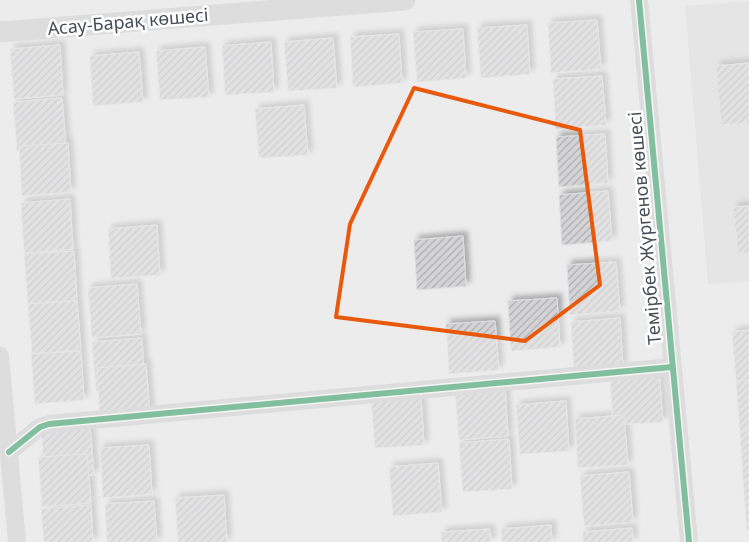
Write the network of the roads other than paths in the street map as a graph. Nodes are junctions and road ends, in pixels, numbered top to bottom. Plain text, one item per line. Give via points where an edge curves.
1 (405, 0) edge
2 (639, 0) edge
3 (0, 32) edge
4 (0, 356) edge
5 (672, 367) junction
6 (9, 452) junction
7 (17, 542) edge
8 (689, 542) edge

1 - 3 street, Асау-Барақ көшесі
2 - 5 street, Темірбек Жүргенов көшесі
4 - 6 street
5 - 6 street via 49,424 40,427
5 - 8 street, Темірбек Жүргенов көшесі
6 - 7 street

